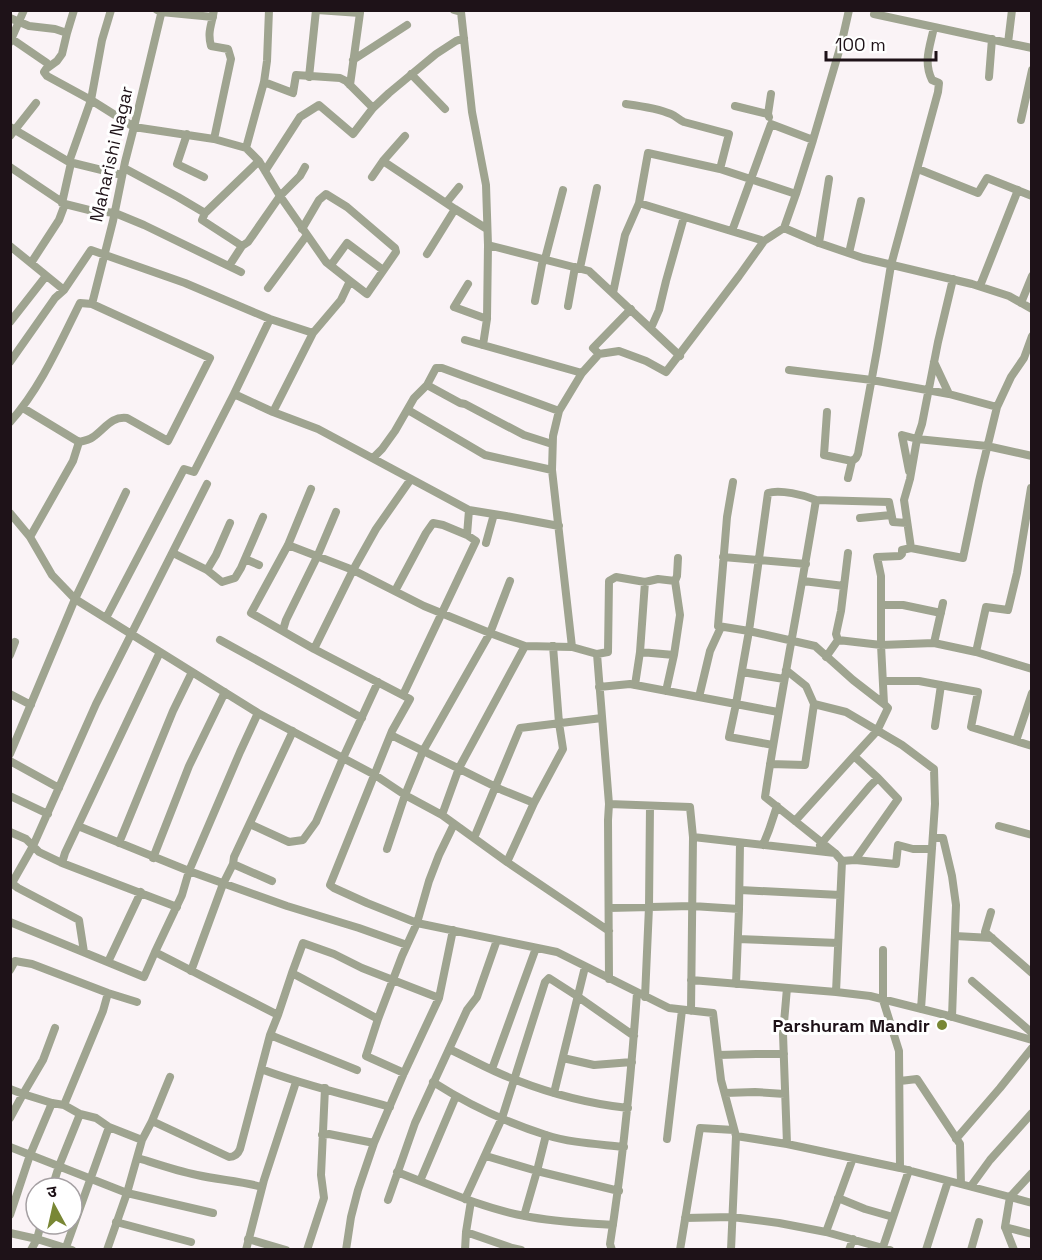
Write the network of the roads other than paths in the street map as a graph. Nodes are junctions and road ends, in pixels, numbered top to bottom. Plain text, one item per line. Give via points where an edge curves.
1 (24, 10) edge
2 (74, 10) edge
3 (111, 10) edge
4 (269, 10) edge
5 (316, 10) edge
6 (454, 10) edge
7 (849, 10) edge
8 (1012, 10) edge
9 (160, 11) edge
10 (360, 12) edge
11 (213, 14) edge
12 (874, 14) dead end
13 (15, 20) edge
14 (407, 25) dead end
15 (934, 27) junction
16 (67, 33) junction
17 (464, 38) junction
18 (992, 39) junction
19 (11, 40) edge
20 (1008, 43) junction
21 (1032, 48) edge
22 (353, 60) junction
23 (47, 63) dead end
24 (1032, 70) edge
25 (411, 74) junction
26 (309, 77) junction
27 (989, 77) dead end
28 (264, 82) junction
29 (350, 85) junction
30 (771, 94) dead end
31 (91, 100) junction
32 (36, 104) dead end
33 (626, 104) dead end
34 (735, 106) dead end
35 (373, 108) junction
36 (445, 109) dead end
37 (768, 114) junction
38 (1022, 120) dead end
39 (771, 124) junction
40 (134, 127) junction
41 (12, 131) edge
42 (187, 134) junction
43 (405, 136) dead end
44 (214, 139) junction
45 (813, 140) junction
46 (246, 148) junction
47 (259, 161) junction
48 (383, 161) junction
49 (70, 163) junction
50 (10, 167) edge
51 (305, 167) dead end
52 (720, 169) junction
53 (918, 169) junction
54 (265, 171) junction
55 (123, 172) junction
56 (204, 177) dead end
57 (372, 177) dead end
58 (829, 179) dead end
59 (752, 180) junction
60 (459, 187) dead end
61 (597, 188) dead end
62 (563, 190) dead end
63 (1018, 190) junction
64 (796, 194) junction
65 (280, 196) junction
66 (1032, 196) edge
67 (861, 201) dead end
68 (63, 203) junction
69 (446, 203) junction
70 (639, 203) junction
71 (455, 209) junction
72 (115, 213) junction
73 (205, 213) junction
74 (684, 217) junction
75 (487, 228) junction
76 (784, 228) junction
77 (732, 231) junction
78 (304, 232) junction
79 (764, 241) junction
80 (819, 243) junction
81 (488, 245) junction
82 (242, 246) junction
83 (12, 251) edge
84 (849, 252) junction
85 (427, 254) dead end
86 (104, 255) junction
87 (544, 259) junction
88 (31, 263) junction
89 (891, 265) junction
90 (229, 266) junction
91 (331, 266) junction
92 (578, 268) junction
93 (383, 270) junction
94 (241, 272) dead end
95 (46, 276) junction
96 (1032, 276) edge
97 (953, 279) junction
98 (350, 281) junction
99 (468, 284) dead end
100 (980, 286) junction
101 (268, 288) dead end
102 (64, 290) junction
103 (613, 293) junction
104 (535, 301) dead end
105 (1021, 303) junction
106 (92, 304) junction
107 (568, 306) dead end
108 (631, 309) junction
109 (1032, 309) edge
110 (270, 319) junction
111 (487, 319) junction
112 (10, 322) edge
113 (651, 328) junction
114 (313, 333) junction
115 (1032, 336) edge
116 (465, 340) dead end
117 (483, 345) junction
118 (599, 354) junction
119 (680, 356) junction
120 (10, 362) edge
121 (934, 362) junction
122 (789, 370) dead end
123 (582, 374) junction
124 (872, 380) junction
125 (428, 385) junction
126 (928, 391) junction
127 (234, 394) junction
128 (948, 394) junction
129 (997, 407) junction
130 (23, 408) junction
131 (408, 410) junction
132 (559, 411) junction
133 (273, 412) junction
134 (828, 412) dead end
135 (10, 422) edge
136 (917, 439) junction
137 (79, 442) junction
138 (552, 444) junction
139 (987, 447) junction
140 (1032, 456) edge
141 (373, 458) junction
142 (852, 461) junction
143 (552, 470) junction
144 (848, 478) dead end
145 (411, 479) junction
146 (910, 479) junction
147 (733, 482) dead end
148 (207, 484) dead end
149 (1031, 488) edge
150 (311, 489) dead end
151 (126, 492) dead end
152 (816, 500) junction
153 (469, 510) junction
154 (336, 512) dead end
155 (10, 513) edge
156 (494, 514) junction
157 (891, 515) junction
158 (263, 517) dead end
159 (860, 518) dead end
160 (907, 522) junction
161 (230, 523) dead end
162 (559, 526) junction
163 (467, 535) junction
164 (30, 537) junction
165 (486, 543) dead end
166 (288, 545) junction
167 (910, 548) junction
168 (848, 553) dead end
169 (173, 554) junction
170 (317, 557) junction
171 (723, 557) junction
172 (678, 558) dead end
173 (245, 559) junction
174 (759, 560) junction
175 (806, 564) junction
176 (259, 565) dead end
177 (207, 570) junction
178 (353, 570) junction
179 (675, 580) junction
180 (510, 581) dead end
181 (803, 581) junction
182 (645, 582) junction
183 (844, 586) junction
184 (395, 591) junction
185 (75, 599) junction
186 (943, 603) dead end
187 (881, 604) junction
188 (441, 613) junction
189 (941, 613) junction
190 (106, 618) junction
191 (721, 627) junction
192 (283, 630) junction
193 (749, 631) junction
194 (490, 633) junction
195 (131, 634) junction
196 (220, 640) dead end
197 (792, 640) junction
198 (838, 640) junction
199 (15, 642) dead end
200 (934, 643) junction
201 (881, 645) junction
202 (525, 646) junction
203 (553, 646) junction
204 (572, 647) junction
205 (314, 649) junction
206 (160, 652) junction
207 (640, 652) junction
208 (976, 652) junction
209 (597, 654) junction
210 (10, 655) edge
211 (674, 655) junction
212 (826, 657) junction
213 (1032, 669) edge
214 (192, 672) junction
215 (742, 672) junction
216 (785, 675) junction
217 (883, 681) junction
218 (378, 682) junction
219 (635, 685) junction
220 (941, 685) junction
221 (599, 687) junction
222 (666, 691) junction
223 (225, 692) junction
224 (1032, 693) edge
225 (10, 694) edge
226 (402, 695) junction
227 (699, 697) junction
228 (736, 704) junction
229 (814, 704) junction
230 (884, 704) junction
231 (31, 705) junction
232 (778, 712) junction
233 (258, 713) junction
234 (362, 718) junction
235 (602, 718) junction
236 (559, 723) junction
237 (935, 726) dead end
238 (293, 731) junction
239 (877, 731) junction
240 (391, 735) junction
241 (1016, 741) junction
242 (773, 745) junction
243 (1032, 746) edge
244 (423, 751) junction
245 (10, 754) edge
246 (854, 756) junction
247 (343, 758) junction
248 (10, 761) edge
249 (770, 764) junction
250 (459, 768) junction
251 (375, 776) junction
252 (878, 778) junction
253 (496, 787) junction
254 (59, 788) junction
255 (405, 795) junction
256 (10, 796) edge
257 (534, 803) junction
258 (609, 804) junction
259 (650, 806) junction
260 (777, 806) junction
261 (48, 814) junction
262 (442, 816) junction
263 (795, 821) junction
264 (250, 824) junction
265 (454, 824) junction
266 (78, 826) junction
267 (999, 826) dead end
268 (10, 832) edge
269 (1032, 835) edge
270 (693, 837) junction
271 (474, 838) junction
272 (933, 838) junction
273 (119, 843) junction
274 (740, 843) junction
275 (822, 843) junction
276 (763, 845) junction
277 (33, 846) junction
278 (387, 849) dead end
279 (932, 849) junction
280 (814, 851) junction
281 (835, 853) junction
282 (153, 858) junction
283 (855, 860) junction
284 (842, 861) junction
285 (507, 862) junction
286 (62, 863) junction
287 (233, 864) junction
288 (189, 871) junction
289 (272, 881) dead end
290 (11, 883) edge
291 (223, 884) junction
292 (740, 890) junction
293 (141, 892) junction
294 (840, 895) junction
295 (692, 906) junction
296 (177, 907) junction
297 (649, 907) junction
298 (609, 908) junction
299 (739, 909) junction
300 (991, 912) dead end
301 (10, 922) edge
302 (417, 923) junction
303 (453, 930) junction
304 (609, 932) junction
305 (955, 936) junction
306 (992, 938) junction
307 (738, 939) junction
308 (497, 940) junction
309 (838, 943) junction
310 (407, 945) junction
311 (536, 948) junction
312 (883, 950) dead end
313 (84, 952) junction
314 (155, 952) junction
315 (108, 962) junction
316 (585, 967) junction
317 (10, 970) edge
318 (191, 971) junction
319 (292, 973) junction
320 (1032, 973) edge
321 (609, 979) junction
322 (393, 980) junction
323 (691, 980) junction
324 (972, 981) dead end
325 (736, 984) junction
326 (787, 988) junction
327 (836, 992) junction
328 (108, 993) junction
329 (641, 995) junction
330 (577, 996) junction
331 (439, 998) junction
332 (883, 1000) junction
333 (137, 1002) dead end
334 (921, 1009) junction
335 (686, 1011) junction
336 (278, 1015) junction
337 (952, 1017) junction
338 (378, 1019) junction
339 (55, 1028) dead end
340 (270, 1035) junction
341 (1030, 1035) edge
342 (634, 1036) junction
343 (1032, 1048) edge
344 (449, 1049) junction
345 (784, 1054) junction
346 (718, 1055) junction
347 (563, 1058) junction
348 (632, 1062) junction
349 (261, 1069) junction
350 (492, 1069) junction
351 (357, 1070) dead end
352 (404, 1073) junction
353 (170, 1077) dead end
354 (514, 1080) junction
355 (900, 1081) junction
356 (296, 1082) junction
357 (433, 1082) junction
358 (325, 1088) junction
359 (10, 1089) edge
360 (554, 1093) junction
361 (724, 1093) junction
362 (785, 1094) junction
363 (23, 1095) junction
364 (456, 1096) junction
365 (52, 1103) junction
366 (64, 1105) junction
367 (390, 1107) junction
368 (628, 1108) junction
369 (1032, 1113) edge
370 (80, 1114) junction
371 (10, 1118) edge
372 (502, 1118) junction
373 (152, 1121) junction
374 (109, 1127) junction
375 (735, 1133) junction
376 (322, 1135) junction
377 (546, 1135) junction
378 (956, 1138) junction
379 (667, 1139) dead end
380 (142, 1140) junction
381 (374, 1143) junction
382 (787, 1144) junction
383 (10, 1147) edge
384 (624, 1147) junction
385 (30, 1155) junction
386 (486, 1156) junction
387 (138, 1158) junction
388 (853, 1158) junction
389 (58, 1166) junction
390 (904, 1169) junction
391 (537, 1171) junction
392 (397, 1172) junction
393 (1032, 1173) edge
394 (55, 1176) edge
395 (89, 1178) junction
396 (420, 1181) junction
397 (948, 1181) junction
398 (961, 1184) junction
399 (971, 1186) junction
400 (262, 1187) junction
401 (619, 1191) junction
402 (127, 1193) junction
403 (1010, 1197) junction
404 (838, 1198) junction
405 (388, 1200) dead end
406 (468, 1200) junction
407 (1032, 1203) edge
408 (213, 1213) dead end
409 (10, 1215) edge
410 (524, 1216) junction
411 (893, 1217) junction
412 (685, 1218) junction
413 (732, 1218) junction
414 (116, 1222) junction
415 (979, 1222) dead end
416 (613, 1225) junction
417 (1005, 1227) junction
418 (466, 1232) junction
419 (826, 1232) junction
420 (10, 1233) edge
421 (1032, 1234) edge
422 (38, 1236) edge
423 (37, 1239) junction
424 (248, 1239) junction
425 (853, 1239) junction
426 (191, 1242) dead end
427 (67, 1249) edge
428 (108, 1249) edge
429 (515, 1249) edge
430 (885, 1249) edge
431 (31, 1250) edge
432 (246, 1250) edge
433 (285, 1250) edge
434 (307, 1250) edge
435 (346, 1250) edge
436 (465, 1250) edge
437 (612, 1250) edge
438 (680, 1250) edge
439 (731, 1250) edge
440 (849, 1250) edge
441 (926, 1250) edge
442 (971, 1250) edge
443 (1014, 1250) edge

1 - 13 street
2 - 16 street
3 - 31 street
4 - 28 street
5 - 10 street
5 - 26 street
6 - 17 street via 461,12
7 - 45 street
8 - 20 street
9 - 11 street
9 - 40 street, Maharishi Nagar
10 - 22 street
11 - 44 street via 208,37 211,45 228,48 231,58
12 - 15 street
13 - 16 street
13 - 19 street
14 - 22 street
15 - 18 street
15 - 53 street via 927,70 939,83 938,92
16 - 31 street via 62,54 44,72
17 - 25 street
17 - 75 street via 472,112 486,184
18 - 20 street
18 - 27 street
19 - 23 street
20 - 21 street
22 - 29 street
24 - 38 street
25 - 35 street
25 - 36 street
26 - 28 street via 296,75 293,93
26 - 29 street via 340,78
28 - 46 street
29 - 35 street
30 - 37 street
31 - 40 street
31 - 49 street
32 - 41 street
33 - 52 street via 658,110 684,122 729,134
34 - 37 street
35 - 54 street via 353,134 319,105 300,117
37 - 39 street
39 - 45 street
39 - 59 street
40 - 42 street
40 - 55 street, Maharishi Nagar
41 - 49 street
42 - 44 street
42 - 56 street via 177,164
43 - 48 street
44 - 46 street
45 - 64 street
46 - 47 street
47 - 54 street
47 - 73 street
48 - 57 street
48 - 69 street
49 - 55 street
49 - 68 street
50 - 68 street
51 - 65 street
52 - 59 street
52 - 70 street via 648,153
53 - 63 street via 978,193 987,178
53 - 89 street
54 - 65 street
55 - 72 street, Maharishi Nagar
55 - 73 street
58 - 80 street
59 - 64 street
59 - 77 street
60 - 69 street
61 - 92 street
62 - 87 street
63 - 66 street
63 - 100 street
64 - 76 street
65 - 78 street
65 - 82 street
67 - 84 street
68 - 72 street
68 - 88 street via 59,220
69 - 71 street
70 - 74 street
70 - 103 street via 625,235
71 - 75 street
71 - 85 street
72 - 86 street, Maharishi Nagar
72 - 90 street
73 - 82 street via 202,220
74 - 77 street
74 - 113 street
75 - 81 street
76 - 79 street
76 - 80 street
77 - 79 street
78 - 91 street
78 - 93 street via 326,194 395,248
78 - 101 street
79 - 119 street
80 - 84 street
81 - 87 street
81 - 111 street
82 - 90 street
83 - 88 street
84 - 89 street
86 - 102 street via 91,250
86 - 106 street, Maharishi Nagar
86 - 110 street via 185,283
87 - 92 street
87 - 104 street
88 - 95 street
89 - 97 street
89 - 124 street
90 - 94 street
91 - 93 street via 347,243
91 - 98 street
92 - 103 street via 589,271
92 - 107 street
93 - 98 street via 367,294
95 - 102 street
95 - 112 street
96 - 105 street
97 - 100 street
97 - 121 street
98 - 114 street via 341,300
99 - 111 street via 454,307
100 - 105 street
102 - 120 street
103 - 108 street
105 - 109 street
106 - 130 street via 80,303
106 - 137 street via 210,358 168,441 119,417 95,436
108 - 113 street
108 - 118 street via 593,348
110 - 114 street
110 - 127 street
111 - 117 street
113 - 119 street
114 - 133 street
115 - 129 street
116 - 117 street
117 - 123 street
118 - 119 street via 620,351 666,372
118 - 123 street
121 - 126 street
121 - 128 street
122 - 124 street
123 - 132 street
124 - 126 street
124 - 142 street via 858,454
125 - 131 street
125 - 132 street via 436,368 442,368
125 - 138 street via 524,435
126 - 128 street
126 - 136 street
127 - 133 street
127 - 190 street via 194,472 184,469
128 - 129 street
129 - 139 street
130 - 135 street
130 - 137 street
131 - 141 street
131 - 143 street via 485,455
132 - 138 street
133 - 141 street via 318,429
134 - 142 street via 824,455
136 - 139 street
136 - 146 street
136 - 146 street via 902,435
137 - 164 street via 73,461
138 - 143 street
139 - 140 street
139 - 167 street via 963,558
141 - 145 street
142 - 144 street
143 - 162 street
145 - 153 street
145 - 178 street
146 - 160 street via 904,500
147 - 171 street
148 - 169 street
149 - 208 street via 1008,610 986,607
150 - 166 street
151 - 185 street
152 - 157 street via 889,502
152 - 174 street via 768,493
152 - 175 street
153 - 156 street
153 - 163 street
154 - 170 street
155 - 164 street
156 - 162 street
156 - 165 street
157 - 159 street
157 - 160 street via 892,522
158 - 173 street
160 - 167 street
161 - 177 street
162 - 204 street
163 - 184 street via 433,524
163 - 188 street via 476,541
164 - 185 street via 52,575
166 - 170 street
166 - 192 street via 251,613
167 - 187 street via 902,550 900,556 877,557
168 - 183 street
169 - 177 street
169 - 195 street
170 - 178 street
170 - 192 street
171 - 174 street
171 - 191 street via 718,626
172 - 179 street
173 - 176 street
173 - 177 street via 235,578 222,582
174 - 175 street
174 - 193 street
175 - 181 street
178 - 184 street
178 - 205 street
179 - 182 street
179 - 211 street via 680,615
180 - 194 street
181 - 183 street
181 - 197 street
182 - 207 street
182 - 209 street via 616,577 609,581 608,652
183 - 198 street
184 - 188 street
185 - 190 street
185 - 231 street
186 - 189 street
187 - 189 street
187 - 201 street
188 - 194 street
188 - 226 street
189 - 200 street
190 - 195 street
191 - 193 street
191 - 227 street via 710,651
192 - 205 street
193 - 197 street
193 - 215 street
194 - 202 street
194 - 244 street
195 - 206 street
195 - 254 street
196 - 234 street
197 - 212 street via 815,646
197 - 216 street
198 - 201 street
198 - 212 street
199 - 210 street
200 - 201 street
200 - 208 street
201 - 217 street
202 - 203 street
202 - 250 street
203 - 204 street
203 - 236 street
204 - 209 street
205 - 218 street
206 - 214 street
206 - 266 street
207 - 211 street
207 - 219 street
208 - 213 street
209 - 221 street
211 - 222 street
212 - 230 street
214 - 223 street
214 - 273 street
215 - 216 street
215 - 228 street
216 - 229 street via 806,686
216 - 232 street
217 - 220 street
217 - 230 street
218 - 226 street
218 - 234 street
219 - 221 street
219 - 222 street
220 - 237 street
220 - 241 street via 978,692 971,726
221 - 235 street
222 - 227 street
223 - 233 street
223 - 282 street via 189,766
224 - 241 street
225 - 231 street
226 - 240 street via 410,699
227 - 228 street
228 - 232 street
228 - 242 street via 729,737
229 - 239 street via 846,712
229 - 249 street via 805,765
230 - 239 street via 888,708
231 - 245 street
232 - 242 street
233 - 238 street
233 - 288 street
234 - 247 street
235 - 236 street
235 - 258 street
236 - 253 street via 520,728
236 - 257 street via 563,749
238 - 247 street
238 - 264 street
239 - 246 street
239 - 272 street via 934,769
240 - 244 street
240 - 251 street
241 - 243 street
242 - 249 street
244 - 250 street
244 - 255 street
246 - 252 street
246 - 263 street
247 - 251 street
247 - 264 street via 316,822 303,840 289,842
248 - 254 street
249 - 260 street via 765,796
250 - 253 street
250 - 262 street
251 - 255 street
251 - 302 street via 330,885
252 - 275 street
252 - 283 street via 898,799
253 - 257 street
253 - 271 street
254 - 261 street
255 - 262 street
255 - 278 street
256 - 261 street
257 - 285 street
258 - 259 street
258 - 298 street
259 - 270 street via 690,807
259 - 297 street
260 - 263 street
260 - 276 street
261 - 277 street
262 - 265 street
263 - 275 street
264 - 287 street
265 - 271 street
265 - 302 street via 438,855
266 - 273 street
266 - 286 street
267 - 269 street
268 - 277 street
270 - 274 street
270 - 295 street
271 - 285 street
272 - 279 street
272 - 305 street via 943,838 952,876
273 - 282 street
274 - 276 street
274 - 292 street
275 - 280 street
275 - 281 street
276 - 280 street
277 - 286 street
277 - 290 street
279 - 283 street via 898,845 896,864
279 - 334 street
280 - 281 street
281 - 284 street
282 - 288 street
283 - 284 street
284 - 294 street
285 - 304 street
286 - 293 street
287 - 289 street
287 - 291 street
288 - 291 street
288 - 296 street
290 - 313 street via 79,920
291 - 310 street
291 - 318 street
292 - 294 street
292 - 299 street
293 - 296 street
293 - 315 street
294 - 309 street
295 - 297 street
295 - 299 street
295 - 323 street
296 - 314 street
297 - 298 street
297 - 329 street
298 - 304 street
299 - 307 street
300 - 306 street via 985,932
301 - 313 street
302 - 303 street
302 - 310 street
303 - 308 street
303 - 331 street
304 - 321 street
305 - 306 street
305 - 337 street
306 - 320 street
307 - 309 street
307 - 325 street
308 - 311 street
308 - 344 street via 477,997
309 - 327 street
310 - 322 street
311 - 316 street via 557,952
311 - 350 street
312 - 332 street
313 - 315 street
314 - 315 street via 144,977
314 - 318 street
316 - 321 street
316 - 330 street
317 - 328 street via 15,961 32,964
318 - 336 street
319 - 322 street via 303,943
319 - 336 street
319 - 338 street
321 - 329 street
322 - 331 street
322 - 338 street
323 - 325 street
323 - 335 street
324 - 341 street
325 - 326 street
326 - 327 street
326 - 345 street
327 - 332 street
328 - 333 street
328 - 366 street
329 - 335 street
329 - 342 street
330 - 342 street
330 - 347 street
330 - 354 street via 549,978 545,982
331 - 352 street
332 - 334 street
332 - 355 street via 899,1051
334 - 337 street
335 - 346 street via 713,1013
335 - 379 street
336 - 340 street
337 - 341 street
338 - 352 street via 366,1056
339 - 363 street
340 - 349 street
340 - 351 street
342 - 348 street
343 - 378 street
344 - 350 street
344 - 357 street
345 - 346 street
345 - 362 street
346 - 361 street
347 - 348 street via 594,1065
347 - 360 street
348 - 368 street
349 - 356 street
349 - 373 street via 240,1149 234,1157
350 - 354 street
352 - 367 street
353 - 373 street
354 - 360 street
354 - 372 street
355 - 378 street via 917,1079
355 - 390 street
356 - 358 street
356 - 400 street
357 - 364 street
357 - 392 street
358 - 367 street
358 - 376 street
359 - 363 street
360 - 368 street via 603,1106
361 - 362 street
361 - 375 street
362 - 382 street
363 - 365 street
363 - 371 street
364 - 372 street
364 - 396 street
365 - 366 street
365 - 385 street
366 - 370 street
367 - 381 street
368 - 384 street
369 - 399 street
370 - 374 street
370 - 389 street
372 - 377 street
372 - 386 street
373 - 380 street
374 - 380 street
374 - 395 street
375 - 382 street
375 - 412 street via 700,1128
375 - 413 street
376 - 381 street
376 - 434 street via 324,1198
377 - 384 street
377 - 391 street
378 - 398 street via 960,1144
380 - 387 street
381 - 435 street via 358,1190
382 - 388 street
383 - 385 street
384 - 401 street
385 - 389 street
385 - 409 street
386 - 391 street
386 - 406 street
387 - 400 street via 193,1174
387 - 402 street
388 - 390 street
388 - 404 street
389 - 394 street
389 - 395 street
390 - 397 street
390 - 411 street
391 - 401 street
391 - 410 street
392 - 396 street
392 - 405 street
393 - 403 street
395 - 402 street
395 - 427 street
396 - 406 street
397 - 398 street
397 - 441 street
398 - 399 street
399 - 403 street
400 - 424 street
401 - 416 street
402 - 408 street
402 - 414 street
403 - 407 street
403 - 417 street
404 - 411 street
404 - 419 street
406 - 410 street
406 - 418 street
410 - 416 street
411 - 430 street
412 - 413 street
412 - 438 street
413 - 419 street
413 - 439 street
414 - 426 street
414 - 428 street
415 - 442 street
416 - 437 street
417 - 421 street
417 - 443 street
418 - 429 street
418 - 436 street
419 - 425 street
420 - 423 street
422 - 423 street
423 - 427 street
423 - 431 street
424 - 432 street
424 - 433 street
425 - 430 street
425 - 440 street

